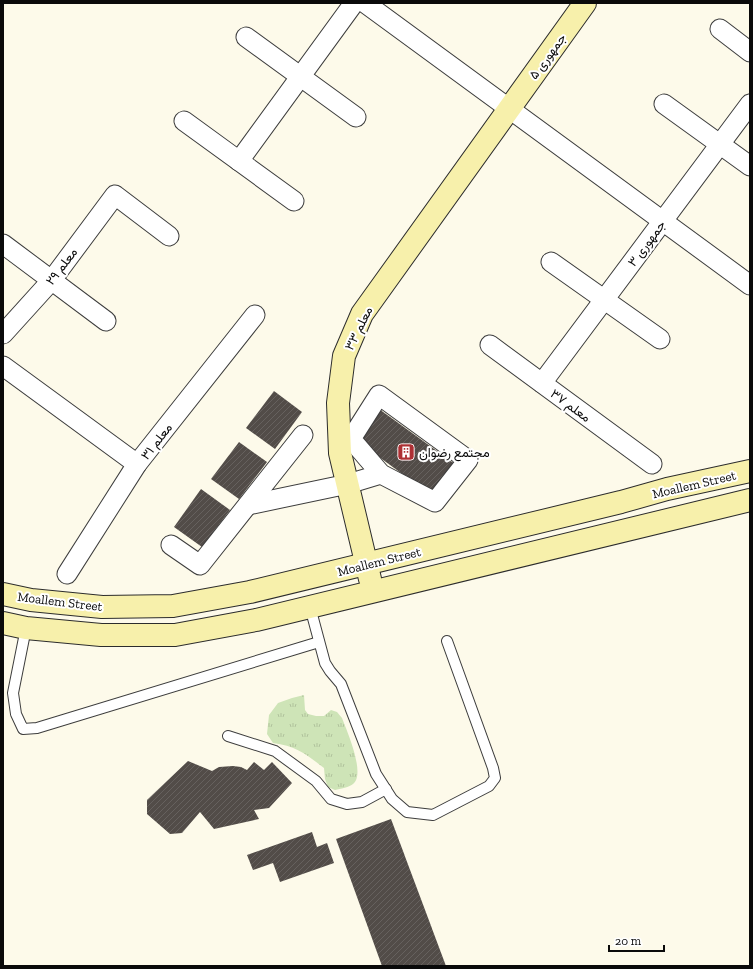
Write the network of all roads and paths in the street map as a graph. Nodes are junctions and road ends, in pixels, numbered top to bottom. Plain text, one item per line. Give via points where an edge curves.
1 (354, 3) edge
2 (365, 3) edge
3 (585, 3) edge
4 (720, 29) dead end
5 (246, 37) dead end
6 (750, 52) edge
7 (300, 77) junction
8 (664, 104) dead end
9 (750, 104) edge
10 (509, 109) junction
11 (356, 117) dead end
12 (184, 121) dead end
13 (720, 144) junction
14 (239, 161) junction
15 (750, 166) edge
16 (294, 201) dead end
17 (662, 221) junction
18 (169, 236) dead end
19 (3, 244) edge
20 (551, 262) dead end
21 (52, 281) junction
22 (750, 285) edge
23 (604, 300) junction
24 (255, 315) dead end
25 (106, 321) dead end
26 (3, 334) edge
27 (660, 339) dead end
28 (490, 345) dead end
29 (3, 366) edge
30 (542, 383) junction
31 (303, 435) dead end
32 (137, 464) junction
33 (652, 464) dead end
34 (750, 471) edge
35 (381, 474) junction
36 (348, 484) junction
37 (750, 500) edge
38 (248, 505) junction
39 (171, 544) dead end
40 (367, 564) junction
41 (67, 574) dead end
42 (373, 592) junction
43 (3, 594) edge
44 (310, 607) junction
45 (3, 623) edge
46 (26, 628) junction
47 (446, 641) dead end
48 (320, 642) junction
49 (228, 736) dead end
50 (386, 789) junction

1 - 7 street
2 - 10 street
3 - 10 main road, جمهوری ۵
4 - 6 street
5 - 7 street
7 - 11 street
7 - 14 street
8 - 13 street
9 - 13 street, جمهوری ۳
10 - 17 street
10 - 36 main road, معلم ۳۳ via 362,314 344,356 338,403 340,453
12 - 14 street
13 - 15 street
13 - 17 street, جمهوری ۳
14 - 16 street
17 - 22 street
17 - 23 street, جمهوری ۳
18 - 21 street, معلم ۲۹ via 115,195
19 - 21 street
20 - 23 street
21 - 25 street
21 - 26 street, معلم ۲۹
23 - 27 street
23 - 30 street, جمهوری ۳
24 - 32 street, معلم ۳۱
28 - 30 street, معلم ۳۷
29 - 32 street
30 - 33 street, معلم ۳۷
31 - 38 street
32 - 41 street, معلم ۳۱
34 - 40 main road, Moallem Street via 667,489
35 - 35 street via 435,502 468,460 379,395 351,440
35 - 36 street
36 - 38 street
36 - 40 main road, معلم ۳۳
37 - 42 main road
38 - 39 street via 200,565
40 - 42 main road, معلم ۳۳
40 - 43 main road, Moallem Street via 250,592 173,606 102,607 31,600
42 - 44 main road
44 - 46 main road via 175,635 101,635
44 - 48 lane
45 - 46 main road
46 - 48 lane via 13,693 16,714 23,729 37,728
47 - 50 lane via 495,778 488,786 433,815 407,812 392,799
48 - 50 lane via 325,663 340,684 376,774
49 - 50 lane via 275,751 316,781 331,799 347,804 362,802

